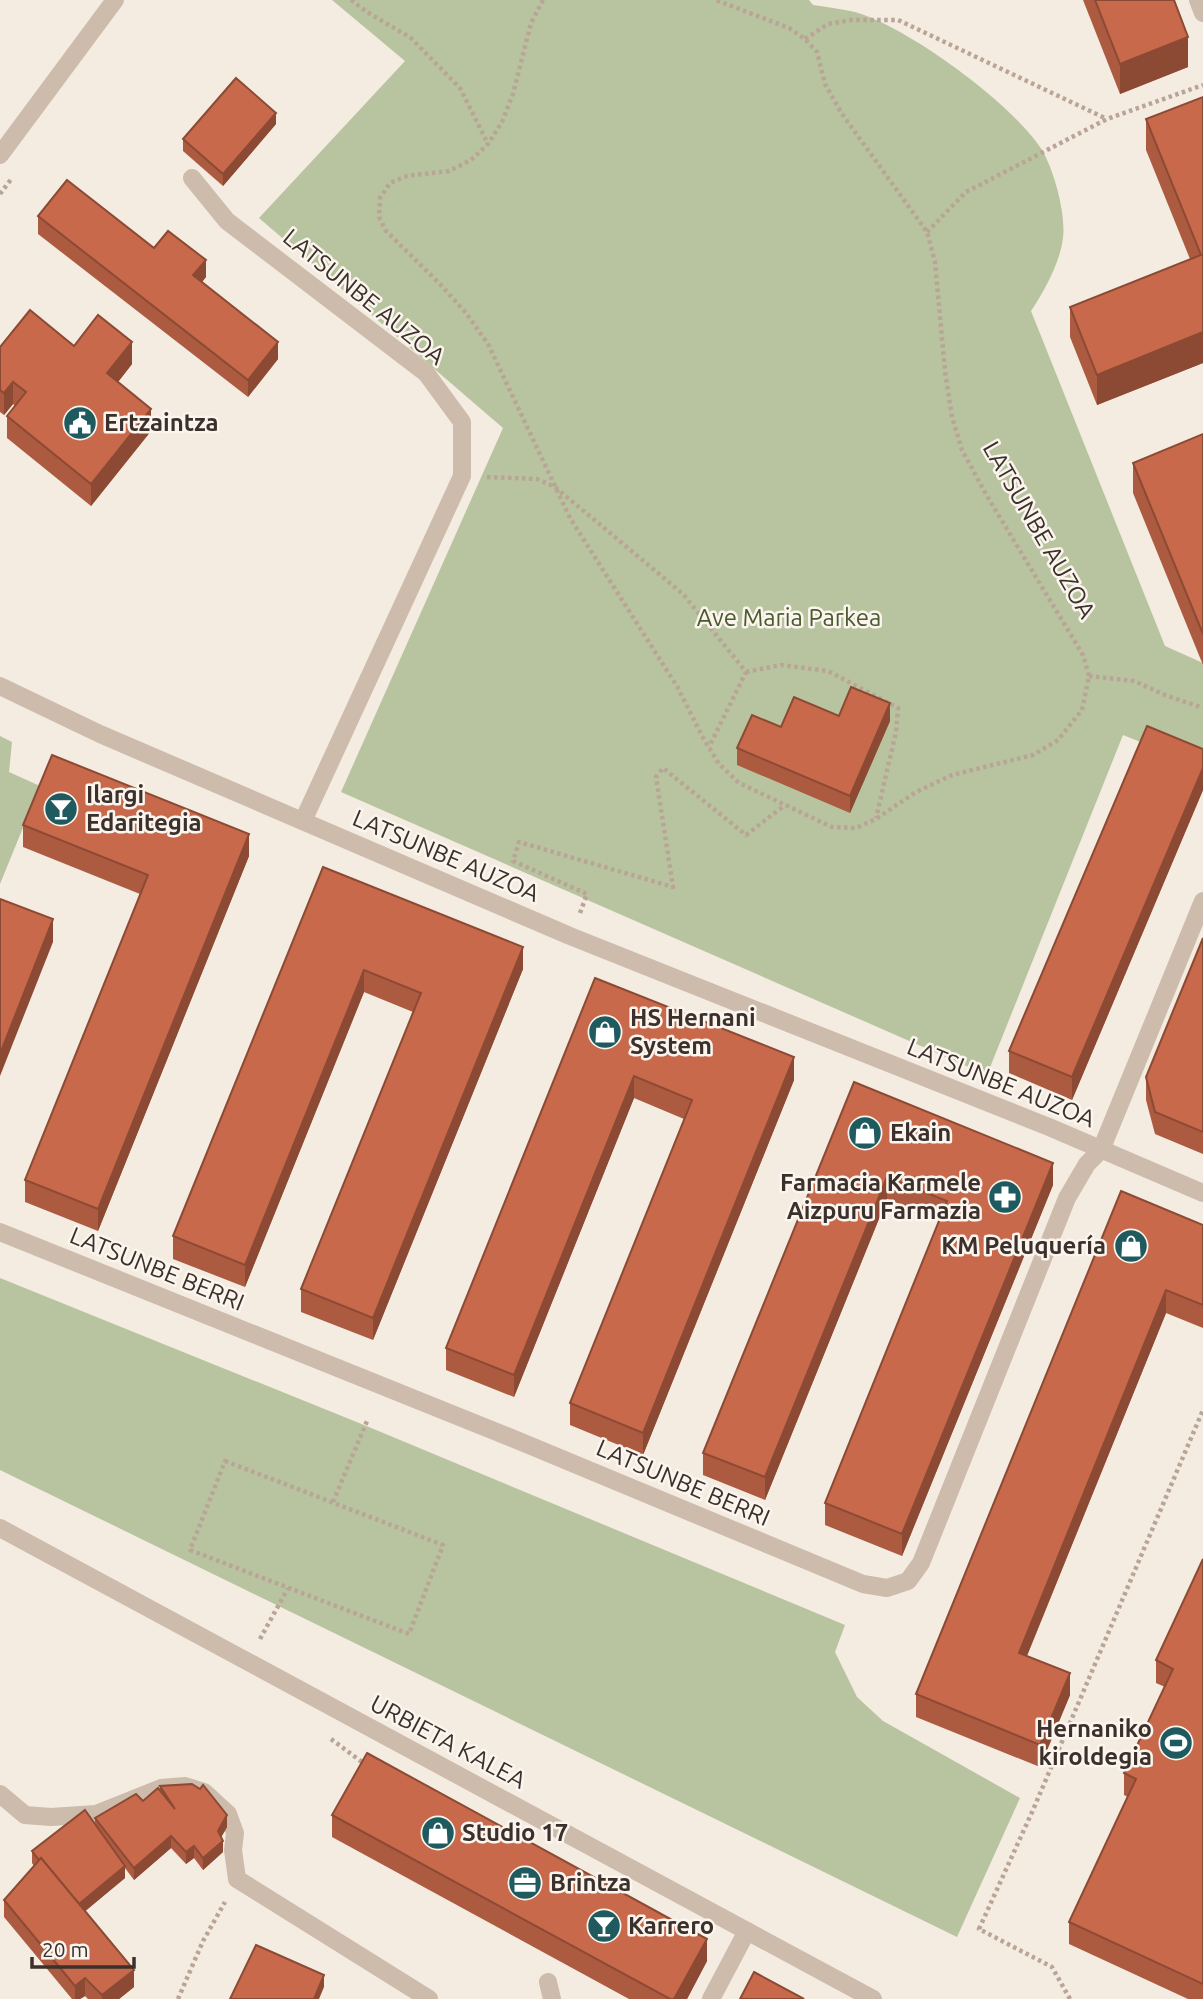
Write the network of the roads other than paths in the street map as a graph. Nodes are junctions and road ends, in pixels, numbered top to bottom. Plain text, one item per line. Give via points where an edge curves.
1 (115, 0) edge
2 (1198, 0) edge
3 (1203, 13) edge
4 (0, 155) edge
5 (192, 178) dead end
6 (0, 686) edge
7 (303, 821) junction
8 (1203, 901) edge
9 (1101, 1150) junction
10 (1203, 1192) edge
11 (0, 1232) edge
12 (0, 1528) edge
13 (0, 1794) edge
14 (747, 1931) junction
15 (429, 1999) edge
16 (711, 1999) edge
17 (873, 1999) edge

1 - 4 street
2 - 3 street
5 - 7 street, LATSUNBE AUZOA via 228,220 426,373 462,422 462,476
6 - 7 street, LATSUNBE AUZOA
7 - 9 street, LATSUNBE AUZOA via 570,936
8 - 9 street, LATSUNBE AUZOA
9 - 10 street, LATSUNBE AUZOA
9 - 11 street, LATSUNBE BERRI via 1087,1164 1068,1198 921,1563 908,1581 887,1588 863,1584
12 - 14 street, URBIETA KALEA
13 - 15 street via 25,1815 51,1817 96,1814 161,1788 185,1786 204,1792 228,1814 243,1883
14 - 16 street
14 - 17 street, URBIETA KALEA

